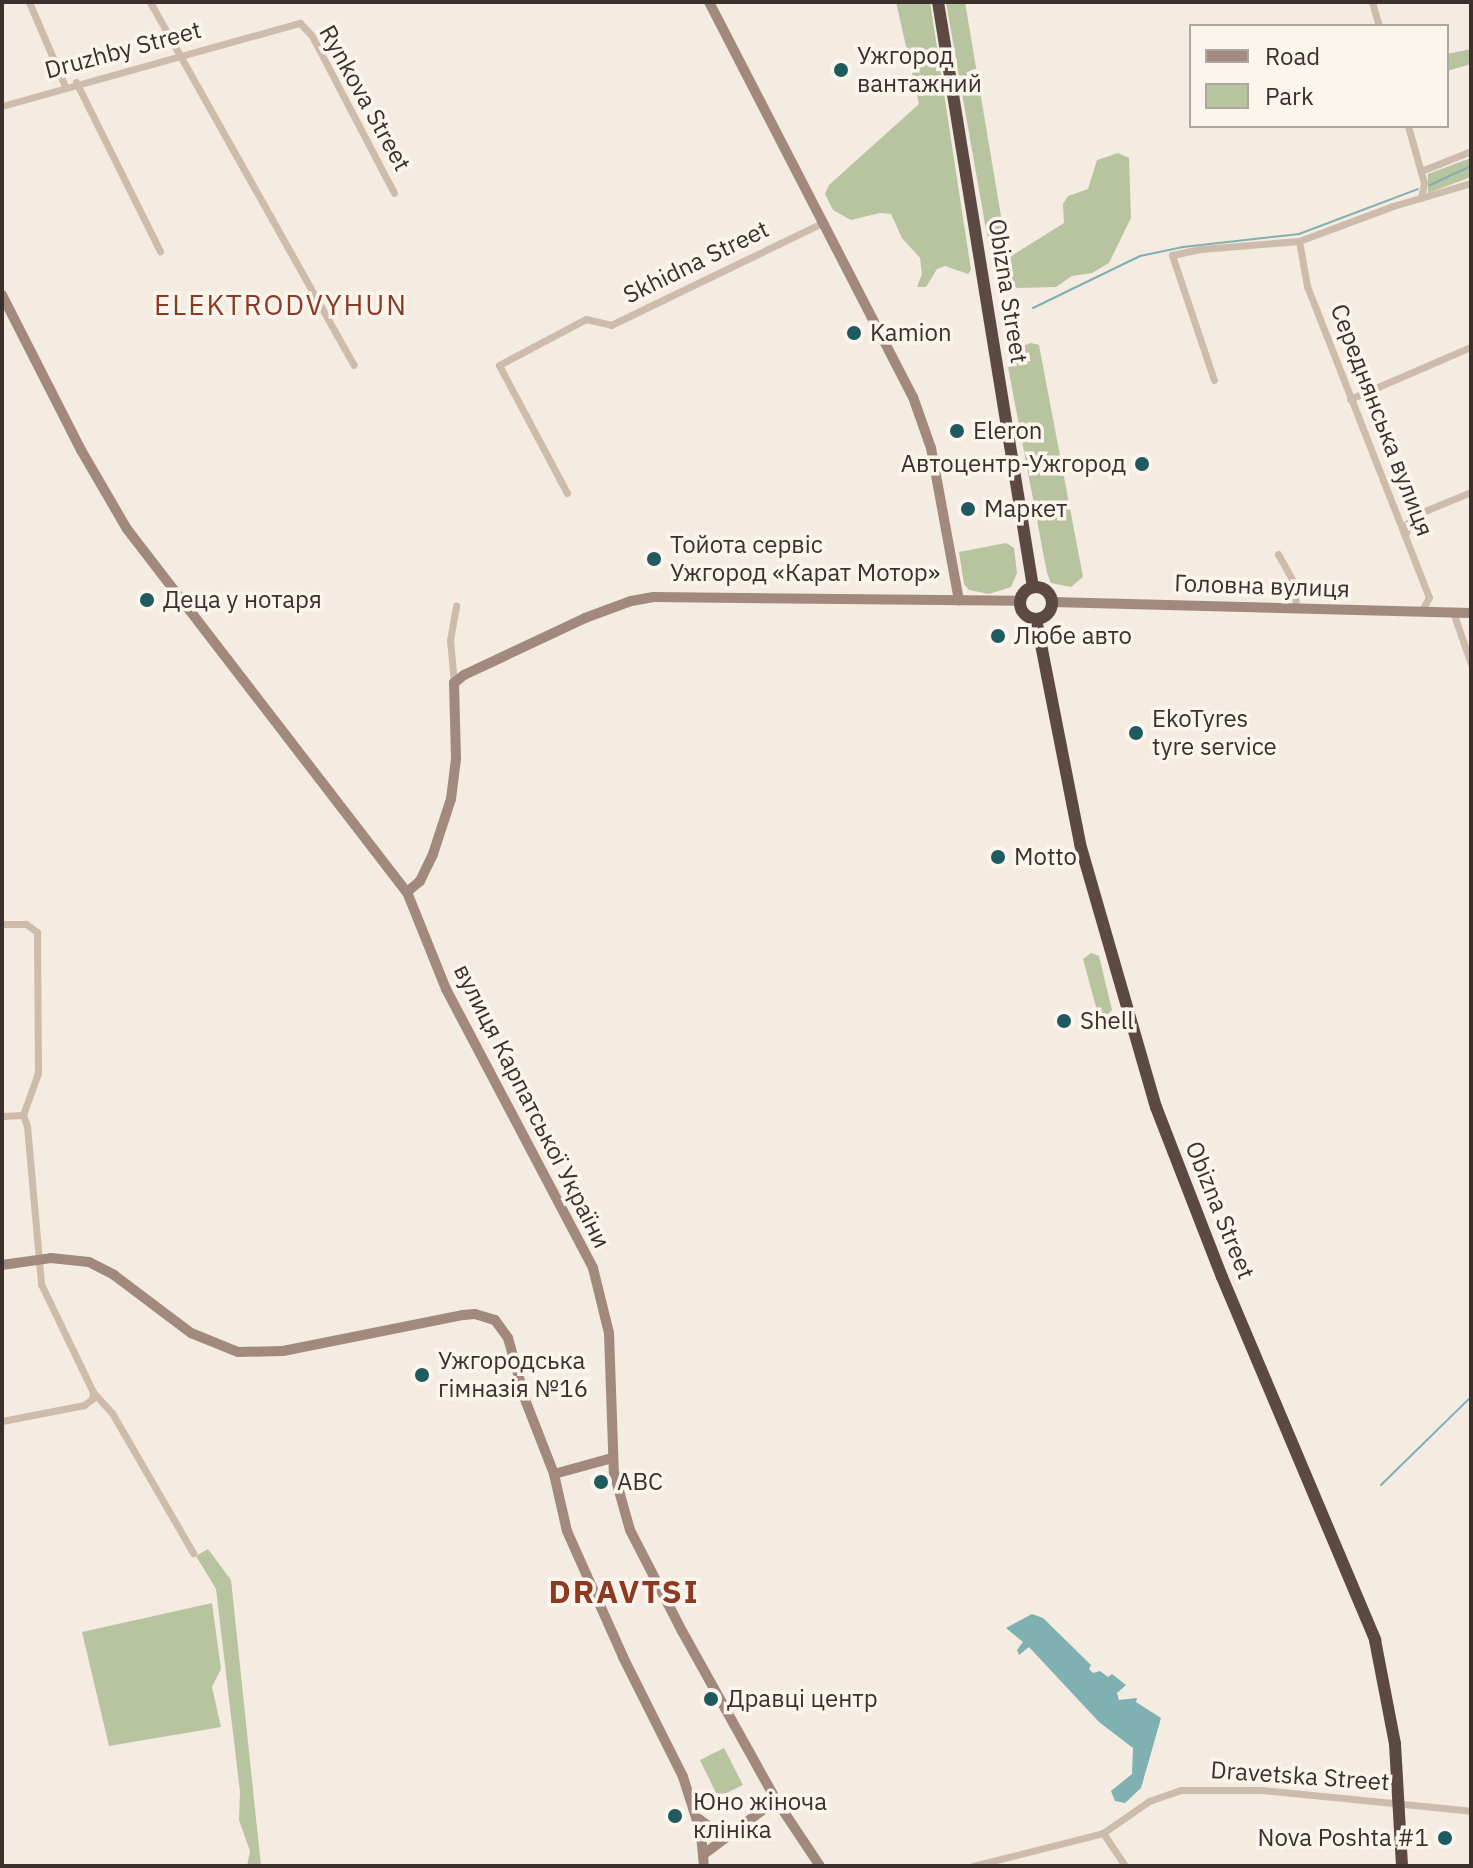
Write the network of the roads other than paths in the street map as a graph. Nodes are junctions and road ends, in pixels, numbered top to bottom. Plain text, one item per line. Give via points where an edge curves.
1 (29, 2) edge
2 (150, 2) edge
3 (709, 2) edge
4 (938, 2) edge
5 (1372, 2) edge
6 (300, 23) joint
7 (1378, 24) edge
8 (178, 55) junction
9 (76, 82) junction
10 (65, 86) junction
11 (2, 106) edge
12 (1409, 128) edge
13 (1471, 151) edge
14 (1421, 171) junction
15 (1471, 183) edge
16 (394, 193) dead end
17 (1421, 198) junction
18 (824, 222) junction
19 (1299, 241) junction
20 (160, 251) dead end
21 (2, 295) edge
22 (1471, 347) edge
23 (354, 365) dead end
24 (1214, 380) dead end
25 (1350, 399) junction
26 (1471, 492) edge
27 (567, 493) dead end
28 (1406, 535) junction
29 (1278, 554) dead end
30 (1033, 587) junction
31 (959, 600) junction
32 (1020, 601) junction
33 (1052, 602) junction
34 (456, 606) dead end
35 (1296, 606) junction
36 (1422, 611) junction
37 (1453, 612) junction
38 (1471, 613) edge
39 (1036, 619) junction
40 (1471, 664) edge
41 (454, 683) junction
42 (407, 892) junction
43 (2, 924) edge
44 (23, 1115) junction
45 (2, 1116) edge
46 (36, 1259) junction
47 (2, 1265) edge
48 (93, 1392) junction
49 (2, 1421) edge
50 (612, 1458) junction
51 (554, 1474) junction
52 (193, 1553) dead end
53 (776, 1800) junction
54 (1400, 1804) junction
55 (1471, 1811) edge
56 (696, 1816) junction
57 (736, 1832) junction
58 (1103, 1833) junction
59 (704, 1860) edge
60 (820, 1866) edge
61 (973, 1866) edge
62 (1125, 1866) edge
63 (1402, 1866) edge

1 - 10 street
2 - 8 street
3 - 18 street
4 - 30 highway, Obizna Street
5 - 7 street
6 - 8 street, Druzhby Street
6 - 16 street, Rynkova Street via 312,36
8 - 9 street, Druzhby Street
8 - 23 street
9 - 10 street, Druzhby Street
9 - 20 street
10 - 11 street, Druzhby Street
12 - 14 street
13 - 14 street
14 - 17 street
15 - 17 street
17 - 19 street
18 - 27 street, Skhidna Street via 611,325 586,319 499,365
18 - 31 street via 913,397 931,448
19 - 24 street via 1172,255
19 - 25 street, Середнянська вулиця via 1307,286
21 - 42 street, вулиця Карпатської України via 127,529
22 - 25 street
25 - 28 street, Середнянська вулиця
26 - 28 street via 1420,513 1407,524
28 - 36 street, Середнянська вулиця via 1429,597
29 - 35 street via 1294,583
30 - 32 highway
30 - 33 highway via 1044,589
31 - 32 street
31 - 41 street via 631,601
32 - 39 highway via 1026,615
33 - 35 street, Головна вулиця
33 - 39 highway via 1046,615
34 - 41 street via 450,640
35 - 36 street, Головна вулиця
36 - 37 street, Головна вулиця
37 - 38 street, Головна вулиця
37 - 40 street
39 - 54 highway, Obizna Street via 1080,844 1148,1081 1222,1277 1375,1640 1395,1744
41 - 42 street via 451,799 433,854 420,881
42 - 50 street, вулиця Карпатської України via 446,989 593,1268 609,1333
43 - 44 street via 26,924 37,932 38,1073
44 - 45 street
44 - 46 street
46 - 47 street
46 - 48 street via 41,1284
46 - 51 street via 75,1259 103,1268 191,1333 238,1352 283,1351 431,1320 487,1316 508,1338
48 - 49 street via 84,1405
48 - 52 street via 112,1413
50 - 51 street
50 - 53 street, вулиця Карпатської України via 618,1495 643,1559
51 - 56 street via 567,1531 683,1777
53 - 57 street
53 - 60 street, вулиця Карпатської України
54 - 55 street, Dravetska Street
54 - 58 street, Dravetska Street via 1262,1790 1181,1790 1149,1801
54 - 63 highway, Obizna Street
56 - 57 street via 716,1832
56 - 59 street
57 - 59 street
58 - 61 street, Dravetska Street
58 - 62 street

